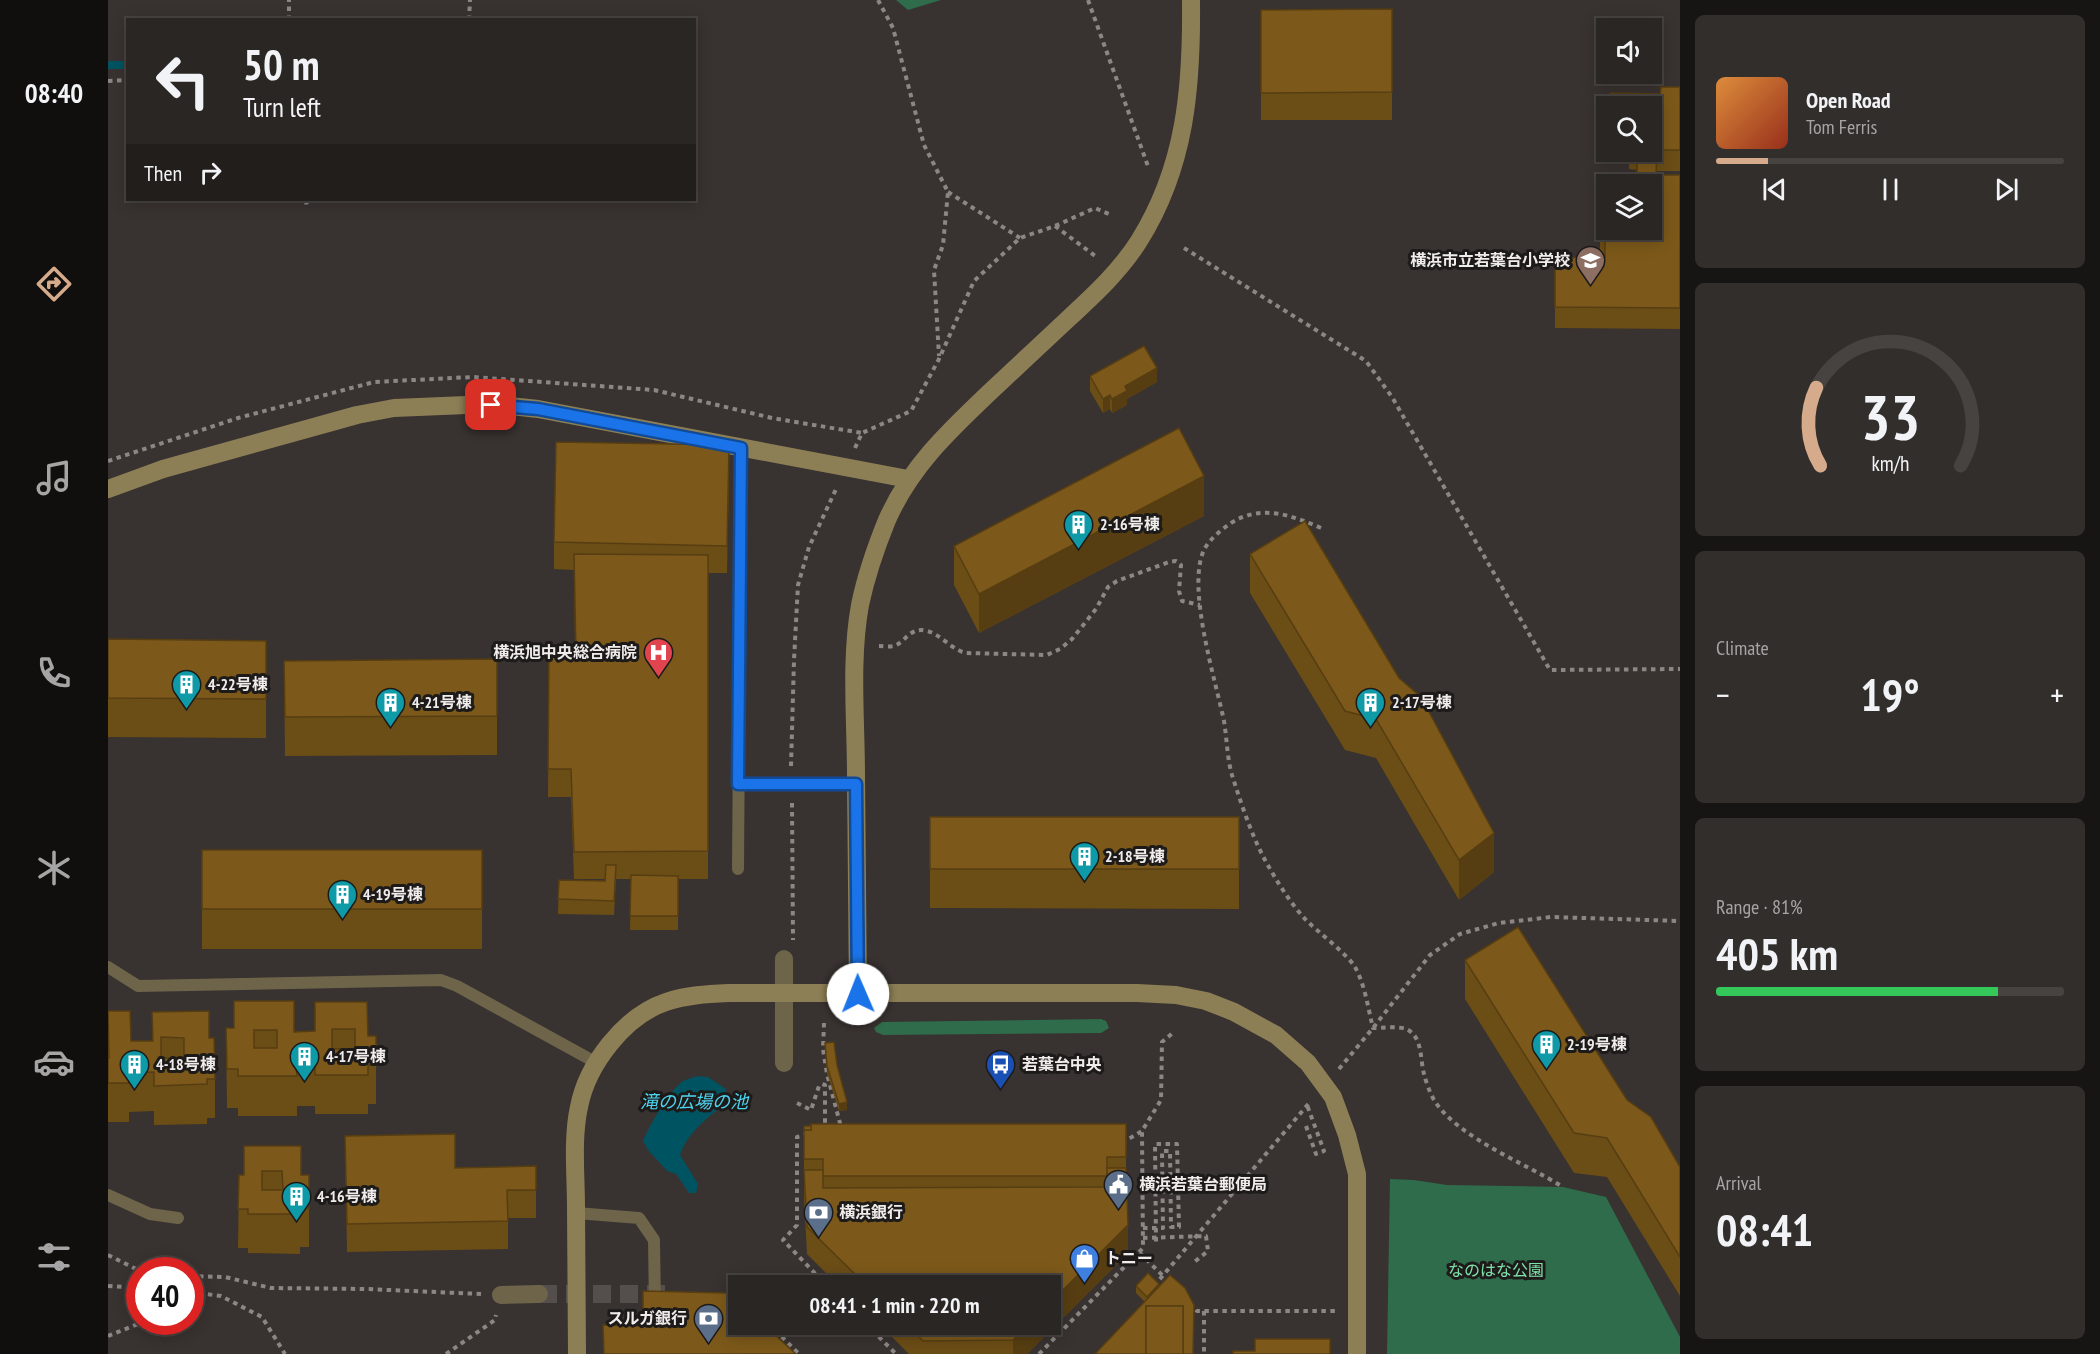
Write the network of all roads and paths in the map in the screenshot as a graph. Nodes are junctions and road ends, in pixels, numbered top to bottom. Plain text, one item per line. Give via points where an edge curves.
1 (289, 0) edge
2 (470, 0) edge
3 (878, 0) edge
4 (1088, 0) edge
5 (1191, 0) edge
6 (288, 18) edge
7 (469, 18) edge
8 (126, 80) edge
9 (108, 81) edge
10 (948, 192) junction
11 (1164, 192) junction
12 (306, 201) edge
13 (307, 208) dead end
14 (1111, 215) dead end
15 (1055, 226) junction
16 (1020, 238) junction
17 (1184, 248) dead end
18 (1099, 259) dead end
19 (939, 359) junction
20 (741, 448) junction
21 (853, 452) dead end
22 (908, 479) junction
23 (840, 481) dead end
24 (108, 489) edge
25 (1321, 528) dead end
26 (1201, 605) junction
27 (879, 646) dead end
28 (1680, 669) edge
29 (791, 772) dead end
30 (738, 784) junction
31 (856, 784) junction
32 (792, 795) dead end
33 (738, 869) dead end
34 (1680, 921) edge
35 (784, 958) joint
36 (108, 967) edge
37 (858, 994) junction
38 (824, 1023) dead end
39 (1374, 1028) junction
40 (1174, 1030) dead end
41 (595, 1062) junction
42 (784, 1063) dead end
43 (797, 1103) dead end
44 (1307, 1105) dead end
45 (839, 1125) junction
46 (1290, 1126) dead end
47 (1306, 1126) dead end
48 (825, 1129) junction
49 (844, 1131) edge
50 (1142, 1131) junction
51 (1118, 1145) edge
52 (1563, 1187) dead end
53 (108, 1195) edge
54 (576, 1213) junction
55 (178, 1218) dead end
56 (1143, 1228) junction
57 (1143, 1238) junction
58 (1156, 1243) dead end
59 (1138, 1252) junction
60 (108, 1255) edge
61 (1193, 1263) dead end
62 (126, 1264) edge
63 (816, 1275) edge
64 (204, 1276) edge
65 (1163, 1276) junction
66 (1170, 1283) edge
67 (108, 1286) edge
68 (126, 1287) edge
69 (1148, 1292) edge
70 (204, 1294) edge
71 (539, 1294) tunnel mouth
72 (501, 1295) junction
73 (1184, 1297) edge
74 (1204, 1311) junction
75 (1336, 1311) dead end
76 (655, 1320) edge
77 (126, 1329) edge
78 (774, 1335) edge
79 (780, 1335) edge
80 (877, 1335) edge
81 (108, 1336) edge
82 (769, 1339) edge
83 (285, 1354) edge
84 (446, 1354) edge
85 (577, 1354) edge
86 (799, 1354) edge
87 (896, 1354) edge
88 (1039, 1354) edge
89 (1204, 1354) edge
90 (1357, 1354) edge

1 - 6 path
2 - 7 path
3 - 10 path via 892,28 924,145
4 - 11 path via 1148,168
5 - 11 street via 1189,96 1180,146
8 - 9 path
10 - 16 path
10 - 19 path via 943,245 934,270
11 - 22 street via 1138,242 1101,288 951,430
12 - 13 path
14 - 15 path via 1095,208
15 - 16 path
15 - 18 path
16 - 19 path via 974,281
17 - 28 path via 1366,361 1392,397 1550,670
19 - 21 path via 910,411 862,433
20 - 22 street
20 - 24 street via 538,409 491,405 394,408 163,469
20 - 30 lane
22 - 31 street via 873,558 861,604 855,666
23 - 29 path via 809,547 798,585
25 - 26 path via 1292,516 1266,512 1239,518 1220,530 1205,548 1197,579
26 - 27 path via 1182,601 1181,566 1176,561 1108,587 1072,639 1047,655 965,653 926,630 917,630 896,646
26 - 39 path via 1232,774 1248,821 1284,891 1304,918 1354,966
30 - 31 lane
30 - 33 lane
31 - 37 street
32 - 35 path via 793,946
34 - 39 path via 1551,917 1498,922 1460,934 1430,955
35 - 42 street
36 - 41 lane via 138,986 441,980
37 - 41 street via 696,994 663,1003 636,1018
37 - 90 street via 1176,995 1234,1012 1276,1035 1308,1063 1333,1097 1357,1173
38 - 45 path via 823,1049
39 - 52 path via 1406,1029 1418,1040 1424,1075 1434,1100 1453,1120 1474,1138
40 - 50 path via 1162,1042 1161,1100
41 - 54 street via 585,1084 576,1125
43 - 48 path via 811,1110 819,1086 825,1085
44 - 47 path via 1324,1151 1316,1154
45 - 48 path
45 - 49 path
46 - 65 path
48 - 63 path via 797,1137 796,1225 783,1240
50 - 51 path
50 - 56 path
53 - 55 lane via 150,1214
54 - 76 lane via 639,1218 654,1240
54 - 85 street
56 - 57 path
56 - 58 path via 1163,1228 1162,1151 1170,1151 1171,1227 1179,1227 1178,1144 1155,1144
57 - 59 path via 1143,1248
57 - 61 path via 1206,1236 1208,1251
59 - 65 path
59 - 88 path
60 - 62 path
64 - 72 path via 271,1288
65 - 66 path
65 - 69 path
67 - 68 path
70 - 83 path via 221,1296 262,1317
71 - 72 street
72 - 84 path via 495,1320
73 - 74 path via 1197,1311
74 - 75 path
74 - 89 path
77 - 81 path
78 - 82 path
79 - 86 path
80 - 87 path

